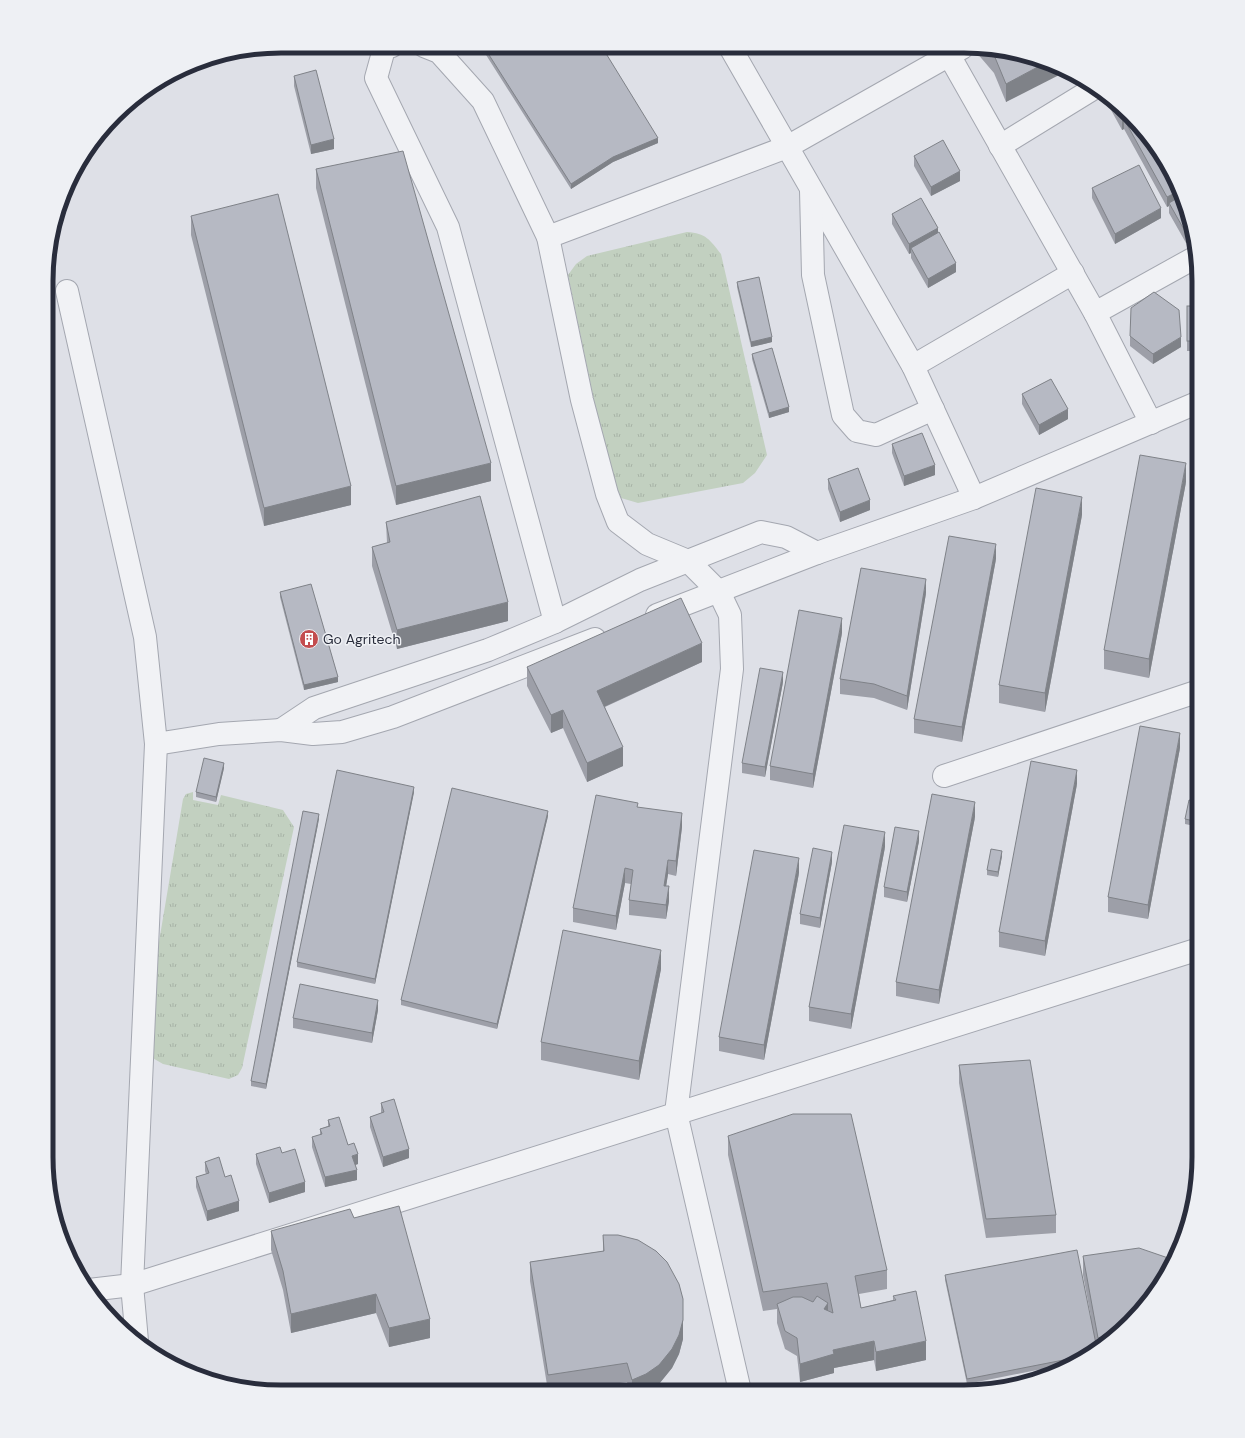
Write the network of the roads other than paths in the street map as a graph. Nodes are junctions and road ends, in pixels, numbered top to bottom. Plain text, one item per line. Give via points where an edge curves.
1 (383, 53) edge
2 (440, 53) edge
3 (733, 53) edge
4 (947, 53) edge
5 (954, 53) edge
6 (1090, 91) edge
7 (1000, 146) junction
8 (787, 147) junction
9 (811, 188) junction
10 (548, 237) junction
11 (1191, 259) edge
12 (1073, 273) junction
13 (67, 291) dead end
14 (1095, 313) junction
15 (913, 366) junction
16 (1192, 405) edge
17 (933, 409) junction
18 (1151, 422) junction
19 (974, 498) junction
20 (817, 553) junction
21 (688, 561) junction
22 (719, 592) junction
23 (556, 622) junction
24 (639, 622) edge
25 (617, 631) edge
26 (488, 650) junction
27 (436, 668) junction
28 (499, 676) junction
29 (1192, 693) edge
30 (446, 696) junction
31 (281, 730) junction
32 (156, 744) junction
33 (944, 776) dead end
34 (1192, 950) edge
35 (676, 1113) junction
36 (132, 1285) junction
37 (95, 1289) edge
38 (137, 1334) edge
39 (738, 1385) edge

1 - 23 lane via 376,78 448,227
2 - 10 lane via 483,101
3 - 8 lane
4 - 8 lane
5 - 7 lane
6 - 7 lane
7 - 12 lane
8 - 9 lane
8 - 10 lane
9 - 15 lane
9 - 17 lane via 813,275 843,415 857,430 876,435
10 - 21 lane via 582,400 607,494 618,522 647,544
11 - 14 lane
12 - 14 lane
12 - 15 lane
13 - 32 lane via 145,637
14 - 18 lane
15 - 17 lane
16 - 18 lane
17 - 19 lane
18 - 19 lane
19 - 20 lane
20 - 21 lane via 786,538 761,532
20 - 22 lane
21 - 22 lane
21 - 23 lane via 640,580
22 - 24 lane
22 - 35 lane via 730,614 732,669
23 - 26 lane
25 - 28 lane
26 - 27 lane
26 - 28 lane
27 - 30 lane
27 - 31 lane via 314,708
28 - 30 lane
29 - 33 lane
30 - 31 lane via 393,717 342,732 313,734
31 - 32 lane via 219,734
32 - 36 lane
34 - 35 lane
35 - 36 lane
35 - 39 lane
36 - 37 lane
36 - 38 lane

